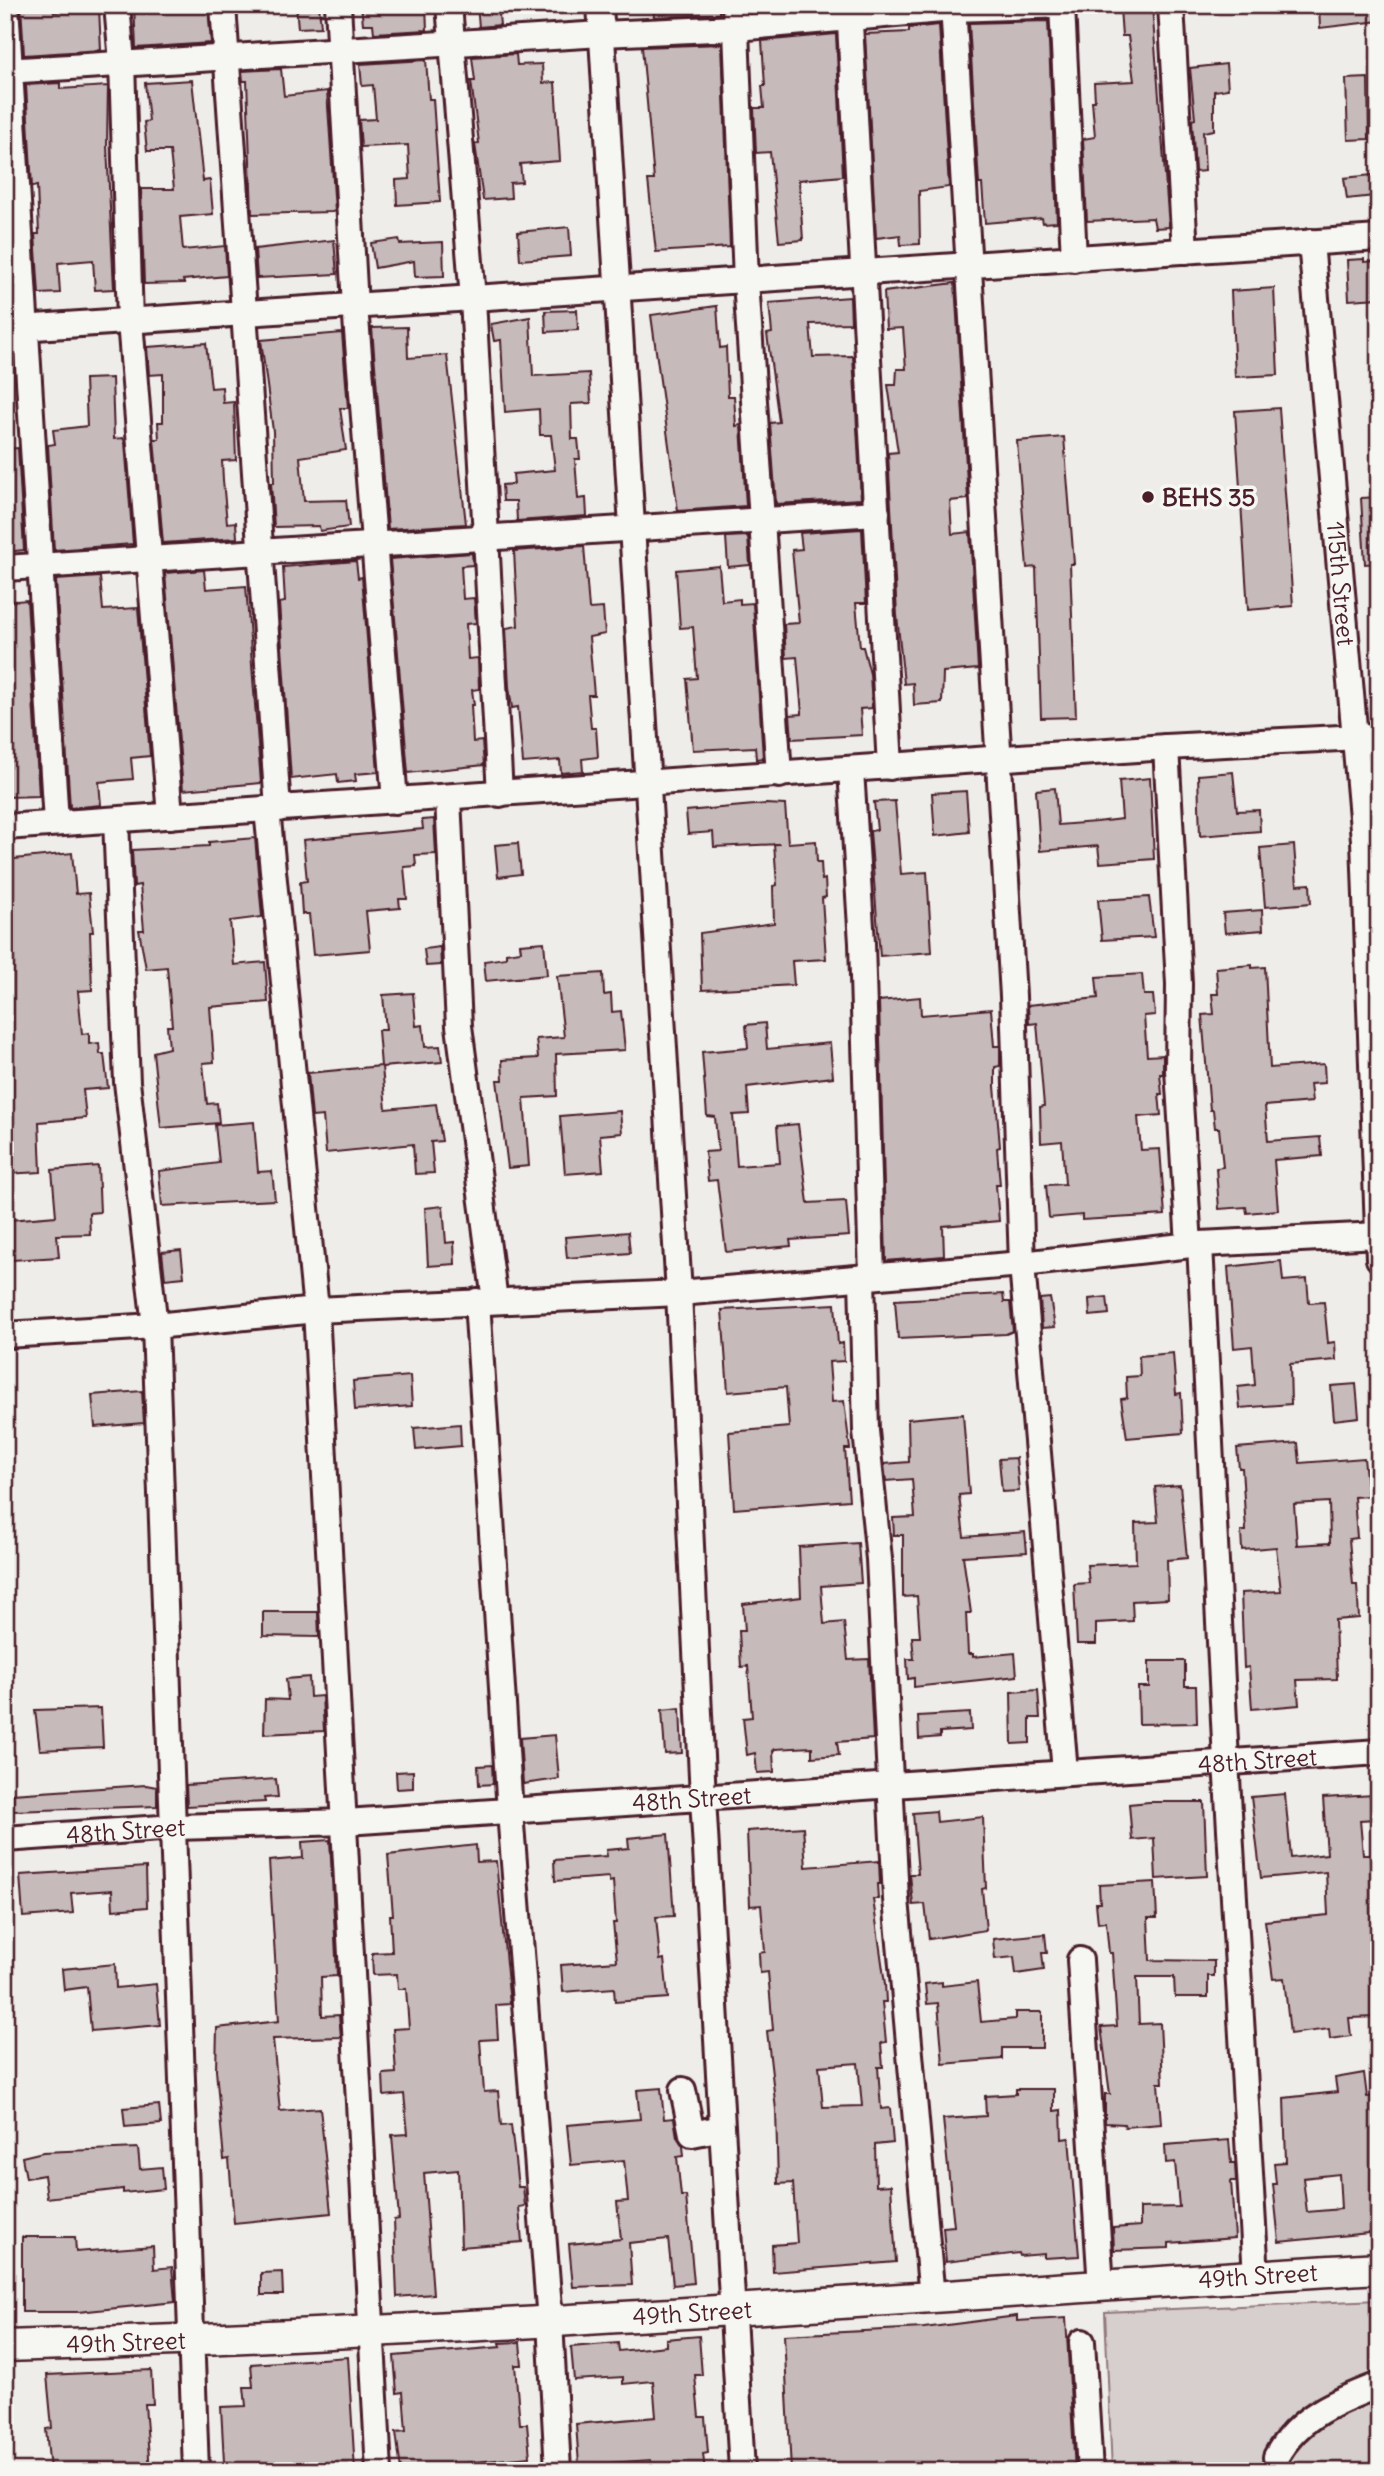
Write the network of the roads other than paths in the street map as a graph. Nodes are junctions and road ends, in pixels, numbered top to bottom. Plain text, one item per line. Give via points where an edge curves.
1 (6, 5) edge
2 (117, 5) edge
3 (223, 5) edge
4 (338, 5) edge
5 (449, 5) edge
6 (600, 5) edge
7 (1062, 5) edge
8 (1068, 5) edge
9 (1171, 5) edge
10 (953, 7) edge
11 (850, 12) edge
12 (735, 17) edge
13 (602, 34) junction
14 (452, 43) junction
15 (340, 49) junction
16 (227, 57) junction
17 (122, 62) junction
18 (8, 71) edge
19 (1379, 238) edge
20 (1311, 242) junction
21 (1185, 251) junction
22 (1074, 259) junction
23 (967, 266) junction
24 (864, 273) junction
25 (746, 281) junction
26 (617, 290) junction
27 (473, 299) junction
28 (355, 306) junction
29 (243, 313) junction
30 (130, 321) junction
31 (16, 328) edge
32 (877, 513) junction
33 (762, 519) junction
34 (631, 528) junction
35 (486, 536) junction
36 (374, 545) junction
37 (260, 551) junction
38 (149, 559) junction
39 (40, 566) junction
40 (5, 568) edge
41 (1368, 736) edge
42 (1166, 747) junction
43 (998, 760) junction
44 (890, 767) junction
45 (851, 770) junction
46 (779, 775) junction
47 (645, 785) junction
48 (500, 794) junction
49 (448, 798) junction
50 (395, 801) junction
51 (273, 809) junction
52 (170, 816) junction
53 (116, 820) junction
54 (56, 823) junction
55 (5, 827) edge
56 (1379, 1235) edge
57 (1195, 1244) junction
58 (1379, 1259) edge
59 (1022, 1264) junction
60 (867, 1277) junction
61 (679, 1293) junction
62 (486, 1301) junction
63 (316, 1310) junction
64 (155, 1326) junction
65 (5, 1335) edge
66 (1379, 1752) edge
67 (1226, 1761) junction
68 (1065, 1772) junction
69 (890, 1787) junction
70 (703, 1798) junction
71 (510, 1812) junction
72 (346, 1822) junction
73 (176, 1827) junction
74 (5, 1839) edge
75 (1080, 1960) dead end
76 (683, 2091) dead end
77 (722, 2128) junction
78 (1379, 2268) edge
79 (1256, 2276) junction
80 (1101, 2287) junction
81 (932, 2298) junction
82 (733, 2311) junction
83 (550, 2321) junction
84 (373, 2330) junction
85 (192, 2341) junction
86 (1082, 2342) dead end
87 (5, 2346) edge
88 (1379, 2385) edge
89 (1276, 2457) dead end
90 (196, 2471) edge
91 (379, 2471) edge
92 (558, 2471) edge
93 (742, 2471) edge
94 (1090, 2471) edge

1 - 18 street
2 - 17 street
3 - 16 street
4 - 15 street
5 - 14 street
6 - 13 street
7 - 8 street
7 - 10 street
7 - 22 street
9 - 21 street
10 - 11 street
10 - 23 street
11 - 12 street
11 - 24 street
12 - 13 street
12 - 25 street
13 - 14 street
13 - 26 street
14 - 15 street
14 - 27 street
15 - 16 street
15 - 28 street
16 - 17 street
16 - 29 street
17 - 18 street
17 - 30 street
18 - 31 street
19 - 20 street
20 - 21 street
20 - 41 street, 115th Street
21 - 22 street
22 - 23 street
23 - 24 street
23 - 43 street
24 - 25 street
24 - 32 street
25 - 26 street
25 - 33 street
26 - 27 street
26 - 34 street
27 - 28 street
27 - 35 street
28 - 29 street
28 - 36 street
29 - 30 street
29 - 37 street
30 - 31 street
30 - 38 street
31 - 39 street
32 - 33 street
32 - 44 street
33 - 34 street
33 - 46 street
34 - 35 street
34 - 47 street
35 - 36 street
35 - 48 street
36 - 37 street
36 - 50 street
37 - 38 street
37 - 51 street
38 - 39 street
38 - 52 street
39 - 40 street
39 - 54 street
41 - 42 street
41 - 56 street, 115th Street via 1366,866
42 - 43 street
42 - 57 street via 1180,984 1178,1070
43 - 44 street
43 - 59 street via 1013,996
44 - 45 street
45 - 46 street
45 - 60 street via 862,943
46 - 47 street
47 - 48 street
47 - 61 street
48 - 49 street
49 - 50 street
49 - 62 street via 459,1026
50 - 51 street
51 - 52 street
51 - 63 street
52 - 53 street
53 - 54 street
53 - 64 street via 127,1082
54 - 55 street
56 - 57 street
56 - 58 street, 115th Street
57 - 59 street
57 - 67 street
59 - 60 street
59 - 68 street
60 - 61 street
60 - 69 street via 866,1430 880,1573
61 - 62 street
61 - 70 street
62 - 63 street
62 - 71 street
63 - 64 street
63 - 72 street
64 - 65 street
64 - 73 street
66 - 67 street, 48th Street
67 - 68 street, 48th Street
67 - 79 street
68 - 69 street, 48th Street
69 - 70 street, 48th Street
69 - 81 street via 902,1976
70 - 71 street, 48th Street
70 - 77 street
71 - 72 street, 48th Street
71 - 83 street
72 - 73 street, 48th Street
72 - 84 street
73 - 74 street, 48th Street
73 - 85 street
75 - 80 street
76 - 77 street via 692,2134
77 - 82 street
78 - 79 main road, 49th Street
79 - 80 main road, 49th Street
80 - 81 main road, 49th Street
81 - 82 main road, 49th Street
82 - 83 main road, 49th Street
82 - 93 street
83 - 84 main road, 49th Street
83 - 92 street
84 - 85 main road, 49th Street
84 - 91 street
85 - 87 main road, 49th Street
85 - 90 street
86 - 94 street
88 - 89 street via 1323,2407 1287,2436

